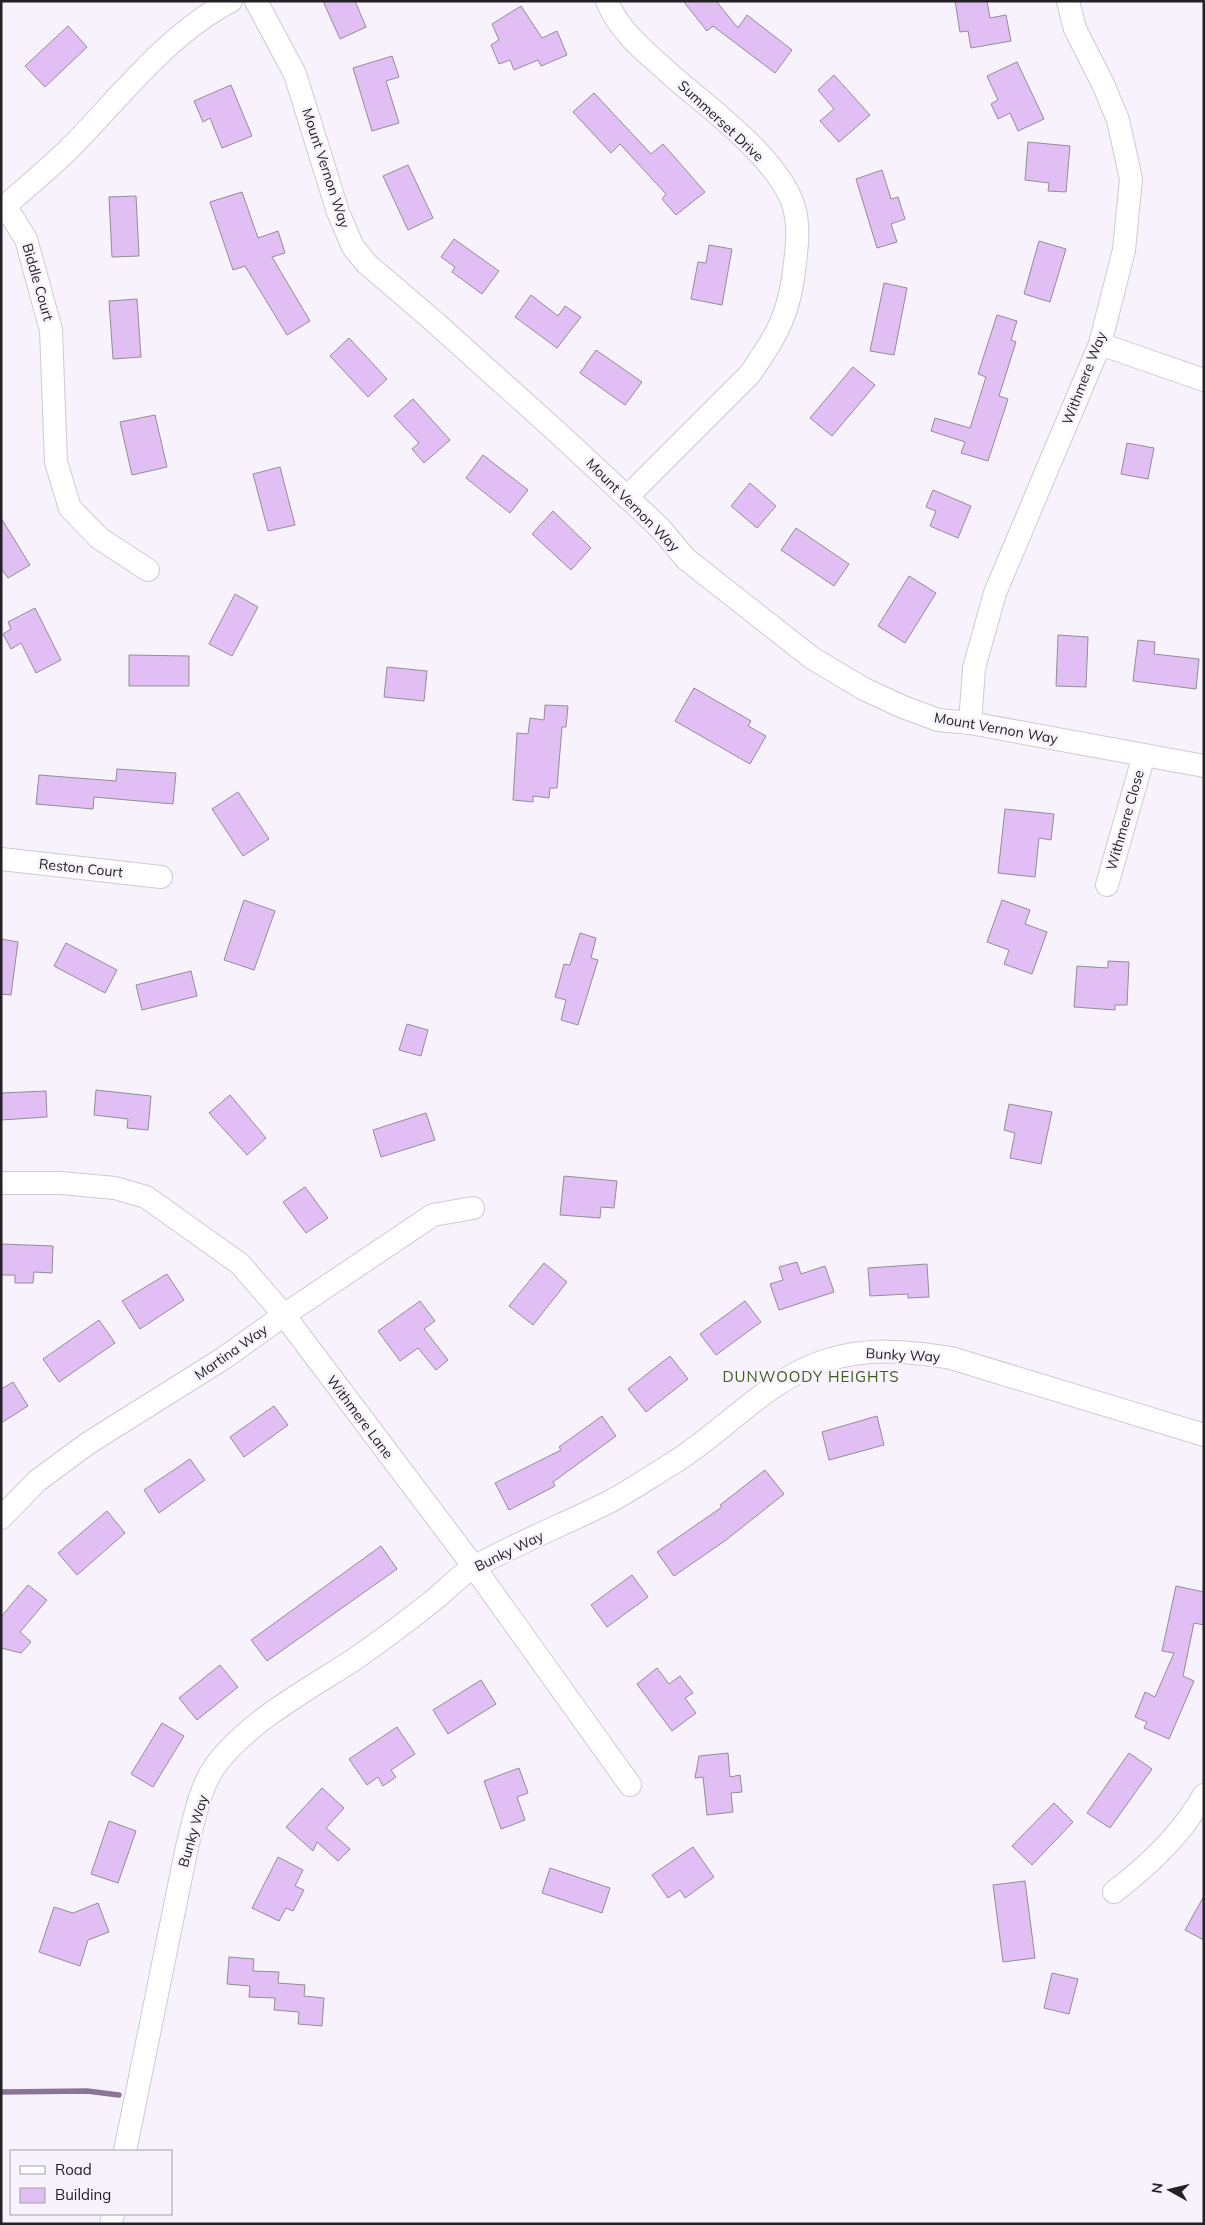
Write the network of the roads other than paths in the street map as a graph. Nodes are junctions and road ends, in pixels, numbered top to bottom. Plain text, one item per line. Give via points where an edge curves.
1 (231, 1) edge
2 (256, 1) edge
3 (607, 1) edge
4 (1068, 1) edge
5 (1100, 344) junction
6 (1204, 380) edge
7 (626, 497) junction
8 (148, 570) dead end
9 (970, 724) junction
10 (1144, 755) junction
11 (1204, 766) edge
12 (1, 859) edge
13 (161, 877) dead end
14 (1107, 885) dead end
15 (1, 1183) edge
16 (473, 1208) dead end
17 (284, 1315) junction
18 (1204, 1435) edge
19 (1, 1518) edge
20 (474, 1567) junction
21 (630, 1785) dead end
22 (1204, 1795) edge
23 (1114, 1892) dead end
24 (125, 2150) edge

1 - 8 street, Biddle Court via 160,54 68,150 5,206 26,239 51,330 56,462 70,508 99,538
2 - 7 street, Mount Vernon Way via 295,74 338,212 354,247 367,264
3 - 7 street, Summerset Drive via 629,37 757,151 780,179 795,209 798,237 792,294 782,322 766,350 750,374
4 - 5 street, Withmere Way via 1075,29 1118,120 1131,179 1124,250
5 - 6 street
5 - 9 street, Withmere Way via 995,593 974,668
7 - 9 street, Mount Vernon Way via 659,527 686,559 812,658 864,690 903,707 938,720
9 - 10 street, Mount Vernon Way
10 - 11 street, Mount Vernon Way
10 - 14 street, Withmere Close
12 - 13 street, Reston Court
15 - 17 street, Withmere Lane via 61,1183 115,1188 146,1197 240,1264
16 - 17 street, Martina Way via 433,1215
17 - 19 street, Martina Way via 224,1358 87,1444 37,1481
17 - 20 street, Withmere Lane
18 - 20 street, Bunky Way via 952,1358 880,1351 852,1353 821,1362 780,1383 691,1452 611,1501
20 - 21 street, Withmere Lane
20 - 24 street, Bunky Way via 358,1656 281,1707 240,1739 215,1767 199,1800 186,1847
22 - 23 street via 1173,1841

